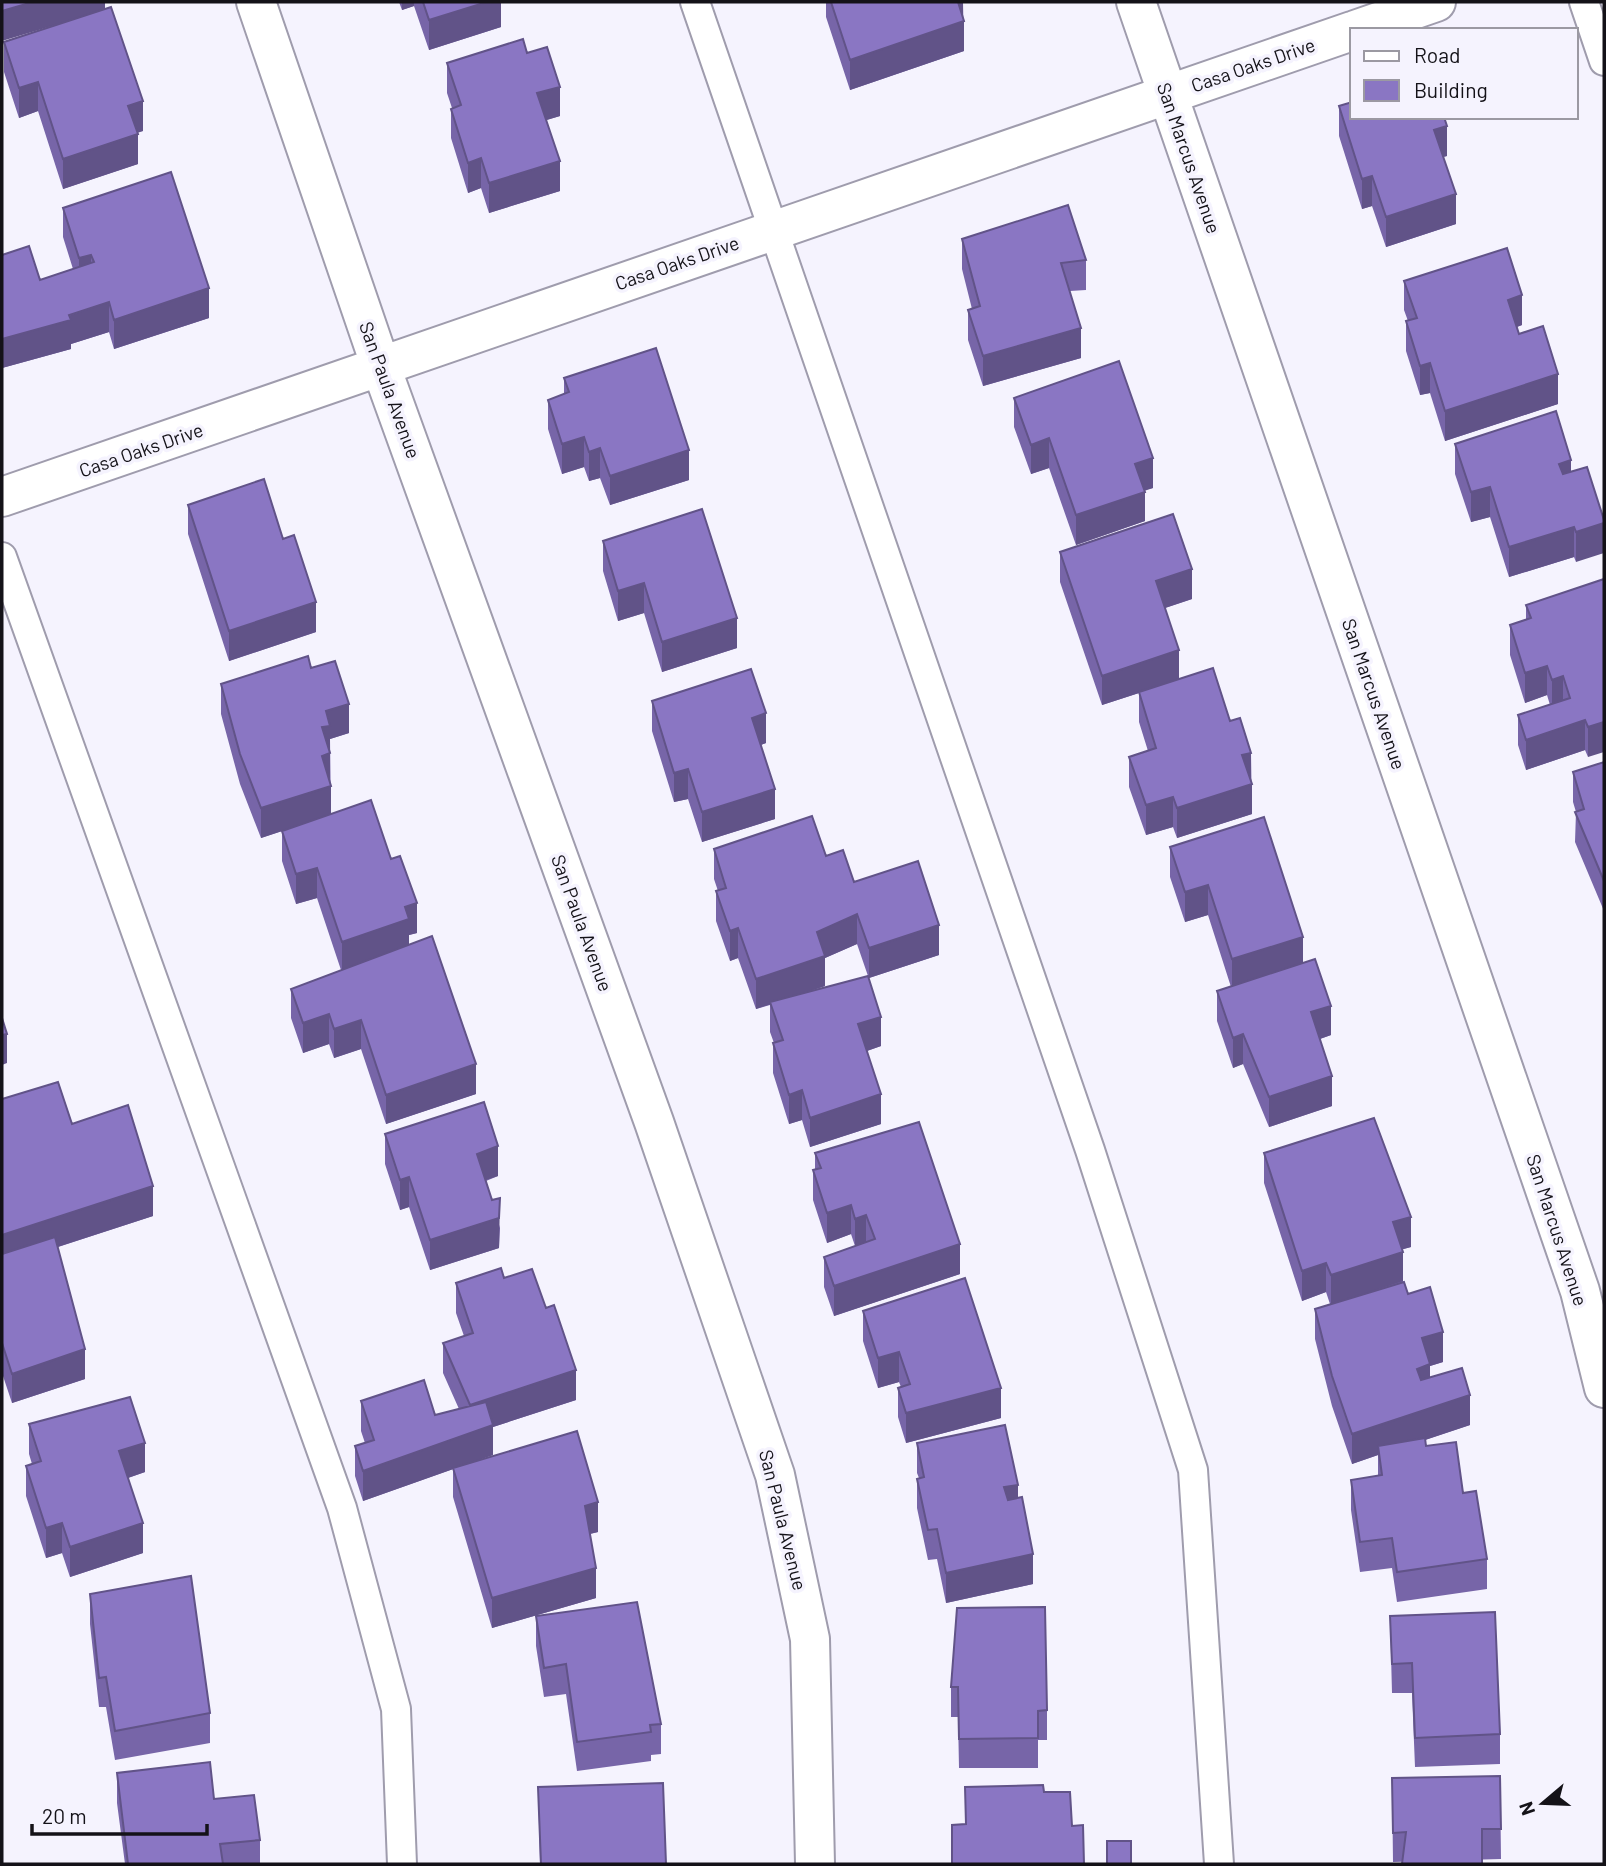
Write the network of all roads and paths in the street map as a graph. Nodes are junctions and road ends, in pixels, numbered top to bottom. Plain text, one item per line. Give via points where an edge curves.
1 (256, 2) edge
2 (695, 2) edge
3 (1136, 2) edge
4 (1436, 2) edge
5 (1584, 2) edge
6 (1360, 28) edge
7 (1350, 31) edge
8 (1604, 61) edge
9 (1167, 94) junction
10 (773, 229) junction
11 (382, 368) junction
12 (2, 497) edge
13 (2, 557) edge
14 (1604, 1388) edge
15 (402, 1864) edge
16 (815, 1864) edge
17 (1219, 1864) edge

1 - 11 street, San Paula Avenue
2 - 10 lane
3 - 9 street, San Marcus Avenue
4 - 6 street, Casa Oaks Drive
5 - 8 lane
7 - 9 street, Casa Oaks Drive
9 - 10 street, Casa Oaks Drive
9 - 14 street, San Marcus Avenue via 1580,1292
10 - 11 street, Casa Oaks Drive
10 - 17 lane via 1090,1150 1193,1471
11 - 12 street, Casa Oaks Drive
11 - 16 street, San Paula Avenue via 654,1122 775,1475 810,1639
13 - 15 lane via 342,1508 396,1709

